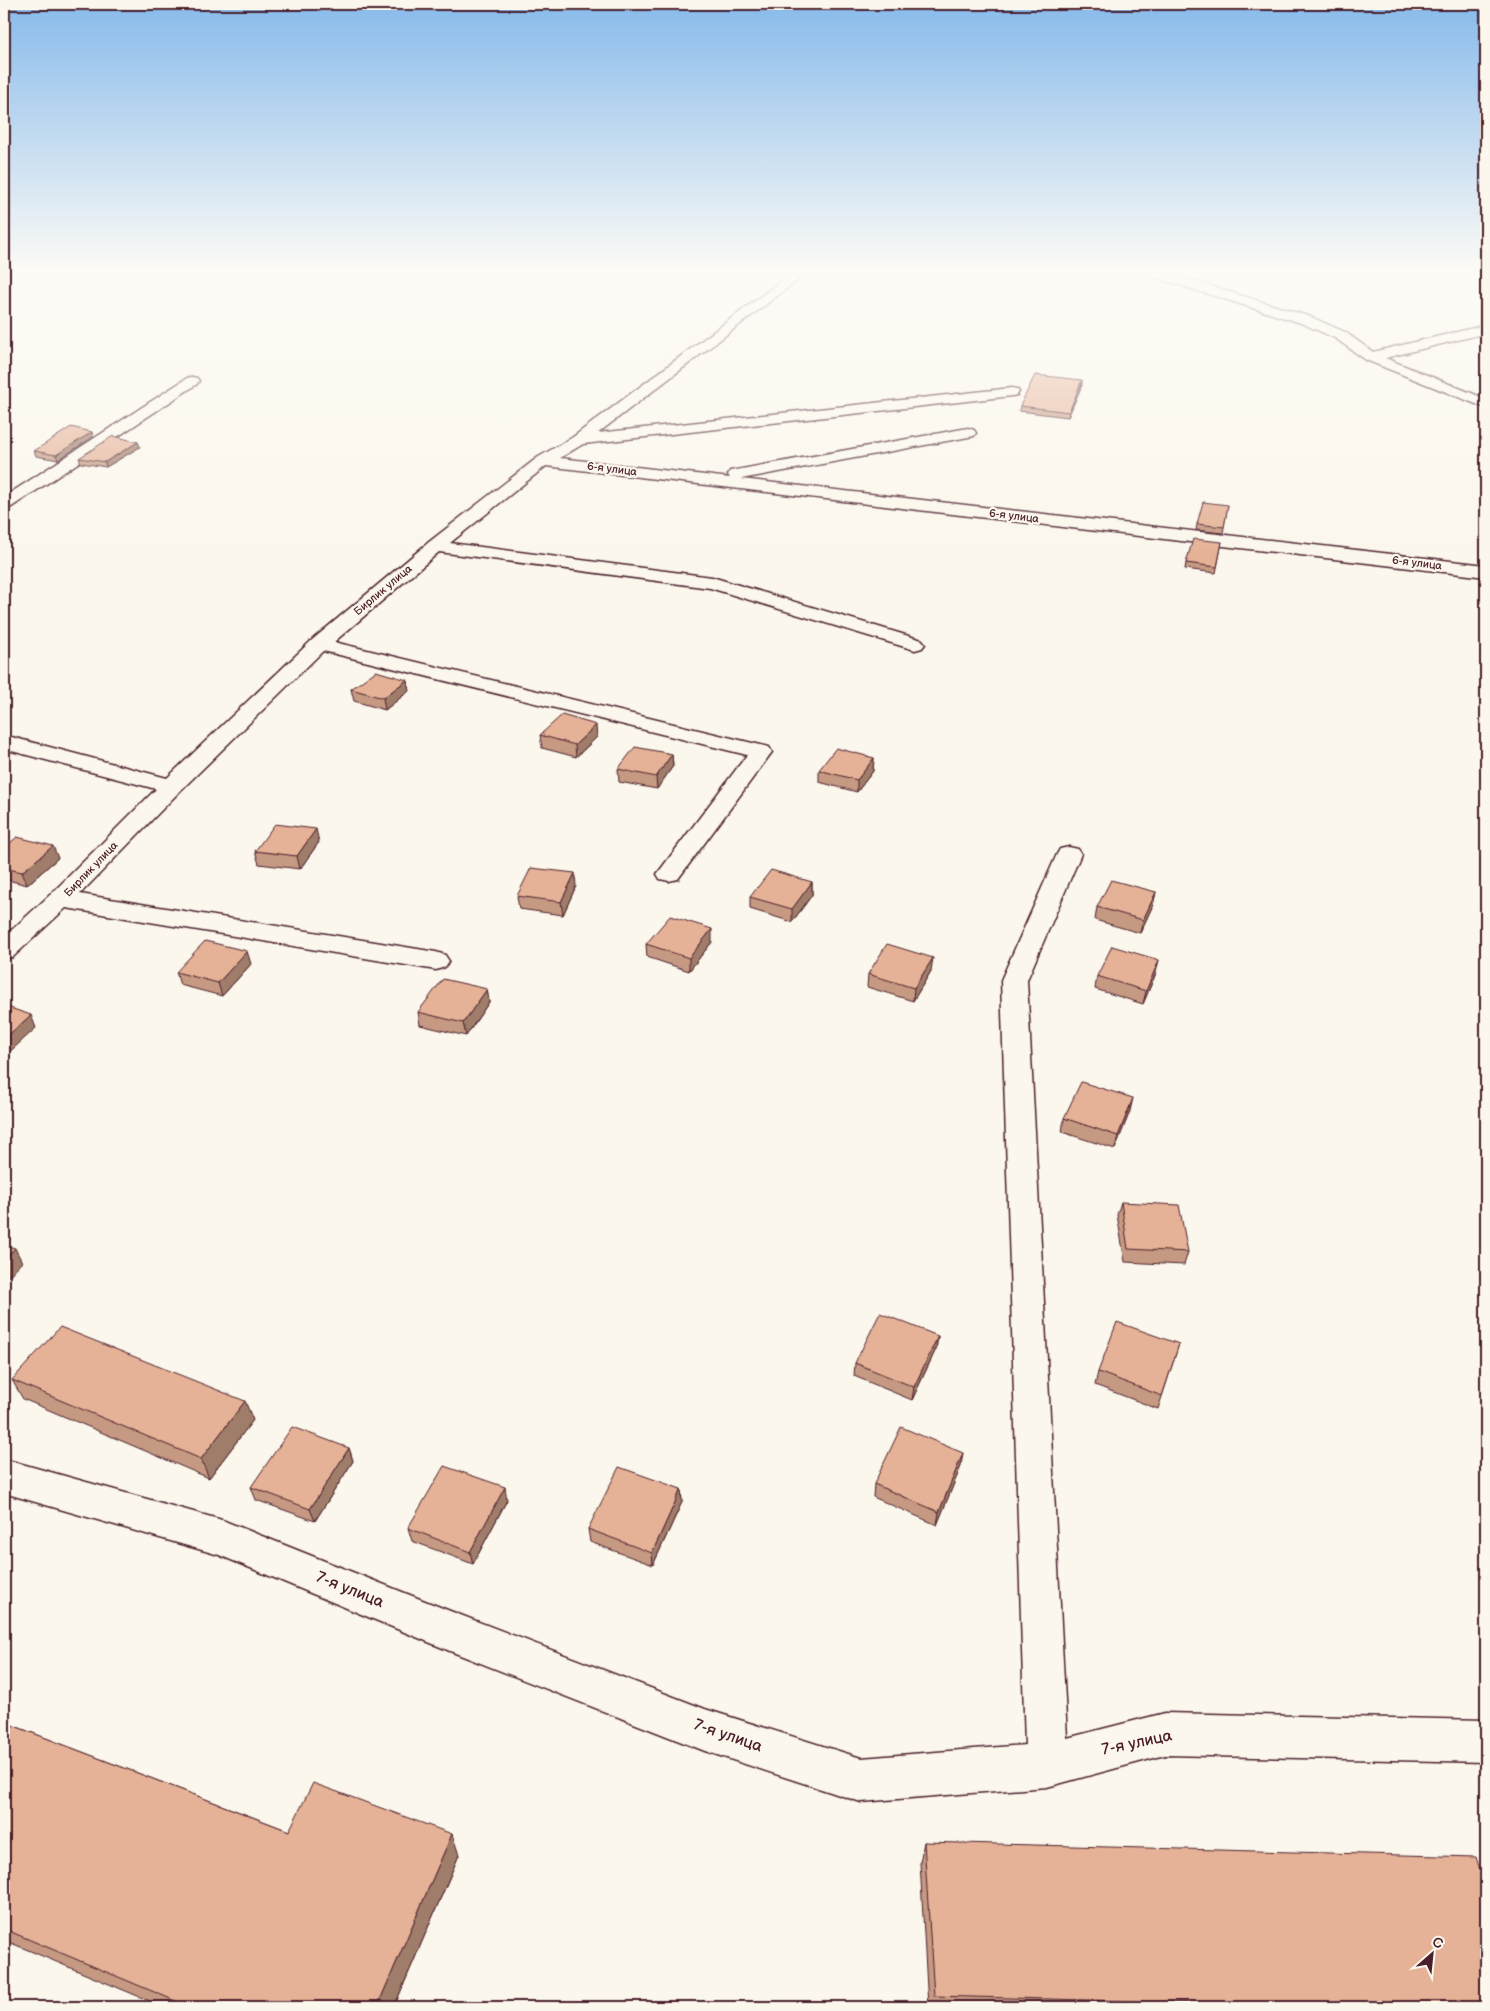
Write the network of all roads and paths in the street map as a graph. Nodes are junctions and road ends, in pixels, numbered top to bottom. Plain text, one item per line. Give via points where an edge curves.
1 (676, 367) edge
2 (1398, 367) edge
3 (192, 381) dead end
4 (1012, 392) dead end
5 (1486, 404) edge
6 (968, 433) dead end
7 (578, 440) junction
8 (542, 461) junction
9 (708, 480) junction
10 (4, 504) edge
11 (435, 546) junction
12 (1486, 571) edge
13 (319, 644) junction
14 (916, 644) dead end
15 (4, 742) edge
16 (172, 786) junction
17 (1069, 854) dead end
18 (669, 874) dead end
19 (62, 899) junction
20 (4, 951) edge
21 (436, 961) dead end
22 (4, 1476) edge
23 (1486, 1741) edge
24 (1047, 1765) junction

1 - 7 street, Бирлик улица
2 - 5 street
3 - 10 street
4 - 7 street
6 - 9 street
7 - 8 street, Бирлик улица
8 - 9 street, 6-я улица
8 - 11 street, Бирлик улица
9 - 12 street, 6-я улица
11 - 13 street, Бирлик улица
11 - 14 street via 712,583
13 - 16 street, Бирлик улица
13 - 18 street via 761,752
15 - 16 street
16 - 19 street, Бирлик улица
17 - 24 street via 1014,980
19 - 20 street, Бирлик улица
19 - 21 street
22 - 24 street, 7-я улица via 222,1538 705,1730 861,1780
23 - 24 street, 7-я улица via 1165,1734

